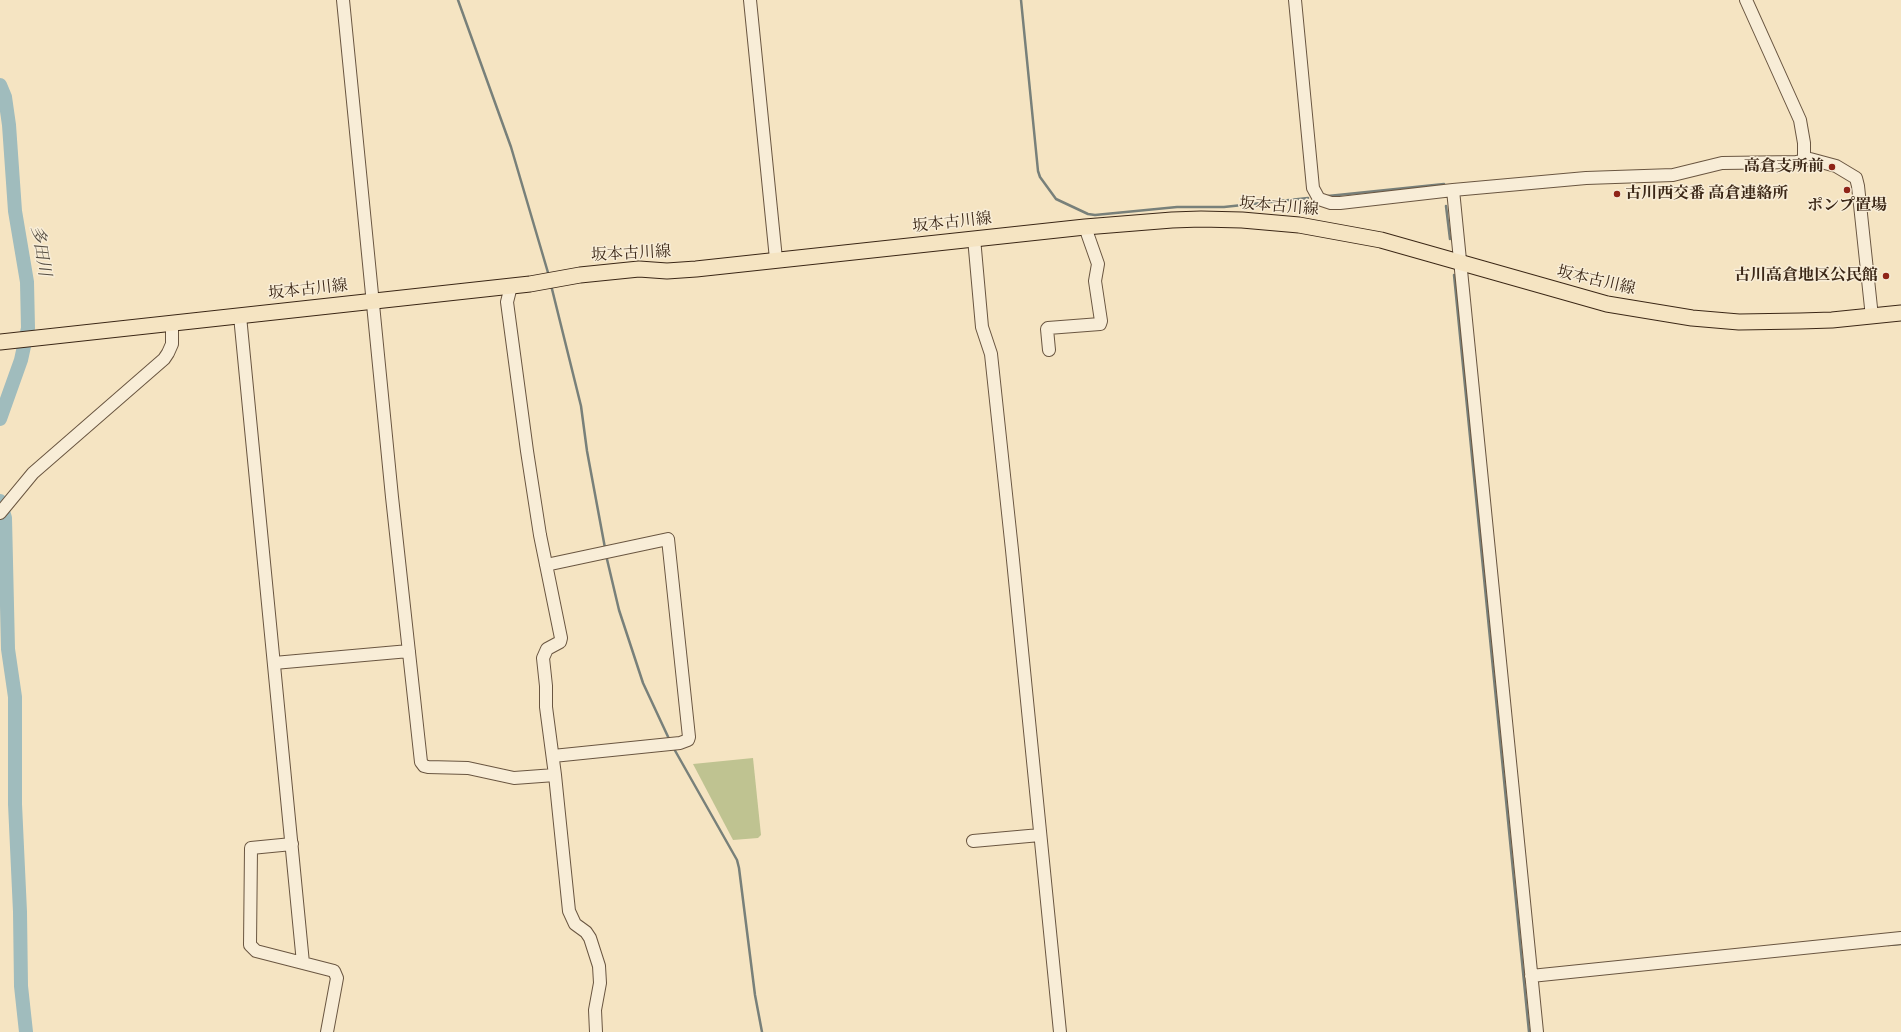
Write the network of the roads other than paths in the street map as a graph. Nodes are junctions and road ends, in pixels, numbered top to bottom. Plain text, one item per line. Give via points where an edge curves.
1 (343, 0) edge
2 (750, 0) edge
3 (1295, 0) edge
4 (1746, 0) edge
5 (1804, 161) junction
6 (1452, 190) junction
7 (1085, 227) junction
8 (974, 238) junction
9 (776, 259) junction
10 (1460, 262) junction
11 (511, 286) junction
12 (374, 301) junction
13 (1901, 314) edge
14 (240, 316) junction
15 (1872, 317) junction
16 (172, 323) junction
17 (0, 342) edge
18 (1049, 350) dead end
19 (0, 513) edge
20 (546, 565) junction
21 (409, 651) junction
22 (274, 663) junction
23 (553, 756) junction
24 (555, 775) junction
25 (1040, 835) junction
26 (973, 841) dead end
27 (292, 844) junction
28 (1901, 938) edge
29 (303, 963) junction
30 (1532, 976) junction
31 (327, 1032) edge
32 (596, 1032) edge
33 (1060, 1032) edge
34 (1537, 1032) edge

1 - 12 street
2 - 9 street
3 - 6 street via 1314,188 1319,199 1340,203
4 - 5 street via 1800,120
5 - 6 street via 1722,163 1672,175 1586,178
5 - 15 street via 1810,159 1836,166 1856,178
6 - 10 street
7 - 8 main road, 坂本古川線
7 - 10 main road, 坂本古川線 via 1172,220 1271,222 1381,240
7 - 18 street via 1098,264 1095,281 1101,321 1100,324 1048,328
8 - 9 main road, 坂本古川線
8 - 25 street via 982,327 992,362
9 - 11 main road, 坂本古川線 via 696,269 639,269
10 - 15 main road, 坂本古川線 via 1606,304 1692,318 1763,322
10 - 30 street
11 - 12 main road, 坂本古川線
11 - 20 street via 507,302 527,451
12 - 14 main road, 坂本古川線
12 - 21 street
13 - 15 main road, 坂本古川線
14 - 16 main road, 坂本古川線
14 - 22 street
16 - 17 main road, 坂本古川線
16 - 19 street via 172,344 164,359 33,473
20 - 23 street via 561,638 560,642 547,649 543,658
20 - 23 street via 668,539 689,737 680,743
21 - 22 street
21 - 24 street via 421,762 424,766 468,768 514,778
22 - 27 street
23 - 24 street
24 - 32 street via 569,912 575,924 590,938 599,966
25 - 26 street
25 - 33 street
27 - 29 street
27 - 29 street via 251,848 250,945 256,951
28 - 30 street
29 - 31 street via 334,971 336,974
30 - 34 street

